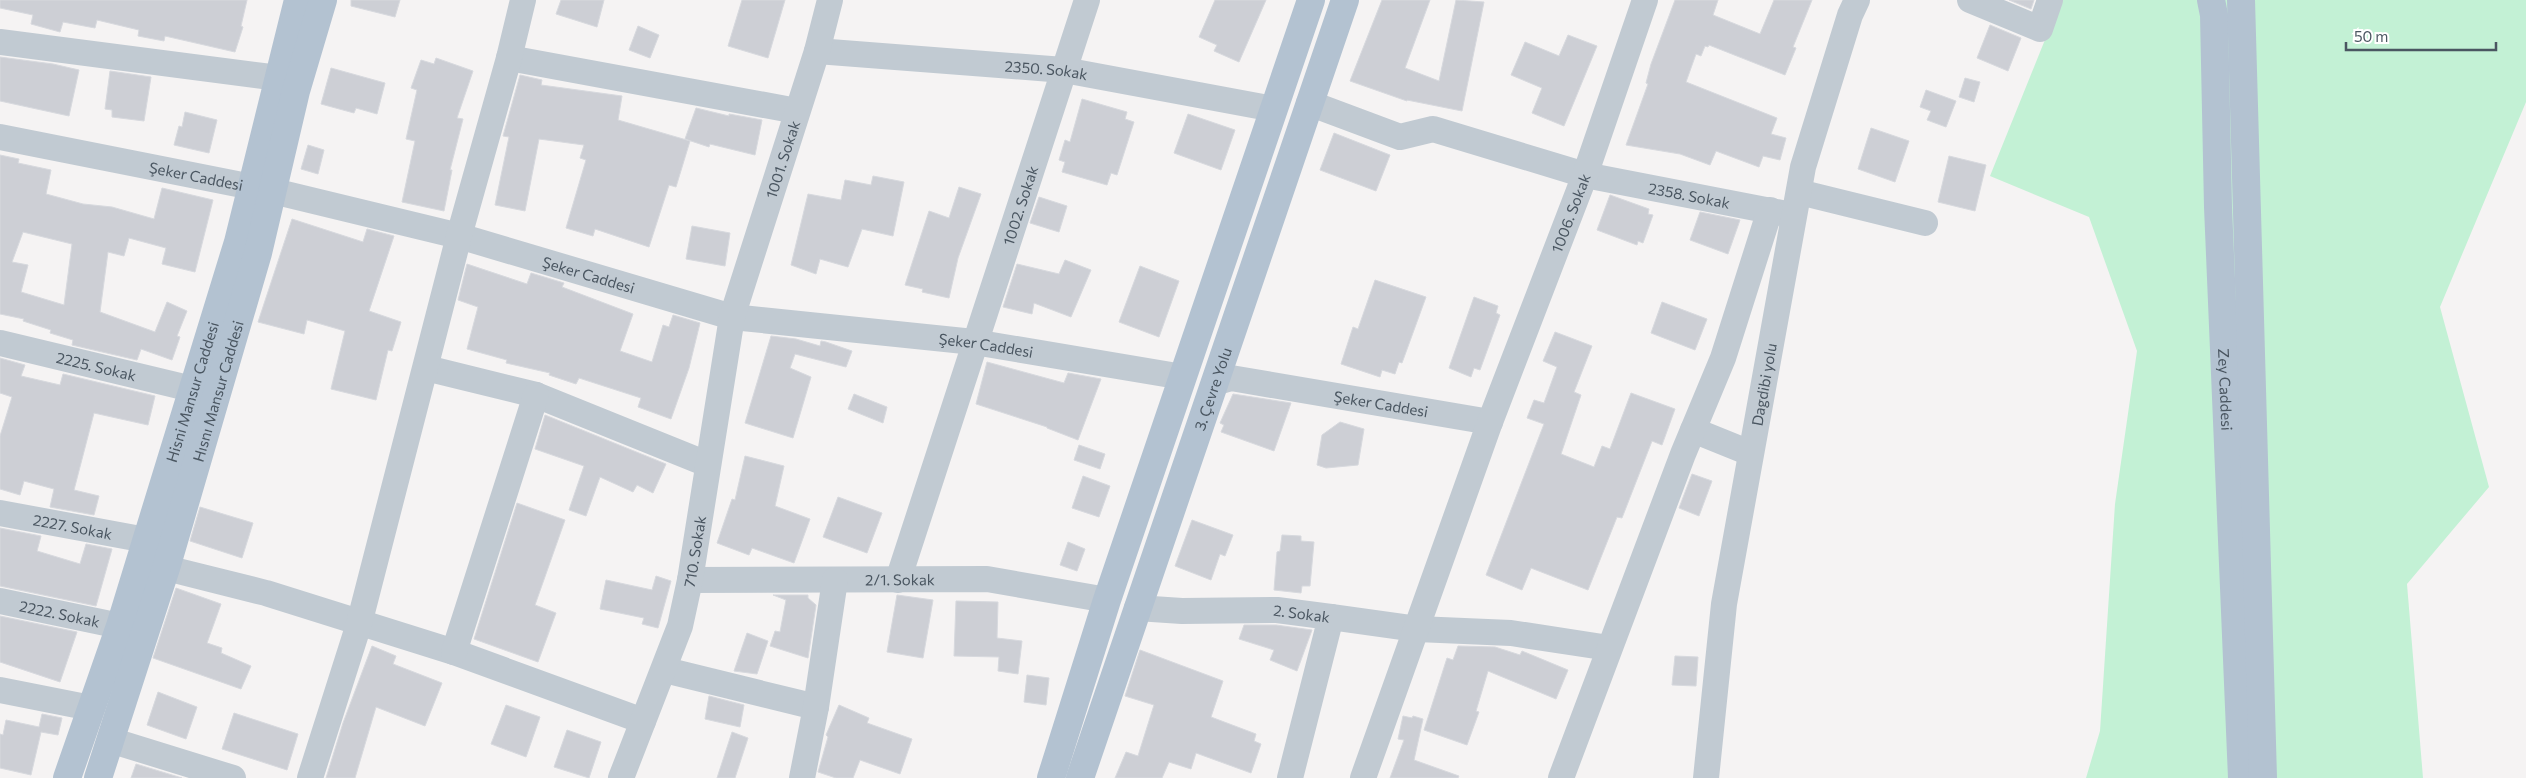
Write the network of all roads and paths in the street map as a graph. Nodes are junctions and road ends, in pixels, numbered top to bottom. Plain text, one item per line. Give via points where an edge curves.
1 (298, 0) edge
2 (322, 0) edge
3 (523, 0) edge
4 (830, 0) edge
5 (1087, 0) edge
6 (1311, 0) edge
7 (1345, 0) edge
8 (1645, 0) edge
9 (1857, 0) edge
10 (1970, 0) edge
11 (2050, 0) edge
12 (2211, 0) edge
13 (2241, 0) edge
14 (0, 42) edge
15 (817, 51) junction
16 (509, 58) junction
17 (1064, 70) junction
18 (279, 78) junction
19 (1310, 103) junction
20 (1274, 109) junction
21 (796, 111) junction
22 (0, 137) edge
23 (1585, 175) junction
24 (262, 189) junction
25 (1797, 204) junction
26 (1770, 210) junction
27 (1925, 223) dead end
28 (459, 236) junction
29 (732, 317) junction
30 (974, 342) junction
31 (0, 343) edge
32 (426, 368) junction
33 (1183, 377) junction
34 (1214, 383) junction
35 (192, 389) junction
36 (536, 395) junction
37 (1490, 422) junction
38 (1693, 430) junction
39 (1750, 453) junction
40 (707, 464) junction
41 (0, 513) edge
42 (146, 540) junction
43 (166, 568) junction
44 (690, 580) junction
45 (835, 580) junction
46 (898, 580) junction
47 (1107, 600) junction
48 (0, 601) edge
49 (1137, 608) junction
50 (1331, 617) junction
51 (359, 624) junction
52 (120, 626) junction
53 (1417, 628) junction
54 (1608, 648) junction
55 (454, 652) junction
56 (664, 670) junction
57 (0, 690) edge
58 (816, 707) junction
59 (91, 708) junction
60 (643, 721) junction
61 (110, 740) junction
62 (67, 778) edge
63 (98, 778) edge
64 (233, 778) edge
65 (310, 778) edge
66 (622, 778) edge
67 (802, 778) edge
68 (1051, 778) edge
69 (1080, 778) edge
70 (1290, 778) edge
71 (1363, 778) edge
72 (1561, 778) edge
73 (1706, 778) edge
74 (2242, 778) edge
75 (2263, 778) edge

1 - 18 main road, Hisni Mansur Caddesi
2 - 24 main road, Hısnı Mansur Caddesi via 296,91
3 - 16 street
4 - 15 street, 1001. Sokak
5 - 17 street, 1002. Sokak
6 - 20 main road, 3. Çevre Yolu
7 - 19 main road, 3. Çevre Yolu
8 - 23 street, 1006. Sokak
9 - 25 street, Dagdibi yolu via 1803,168
10 - 11 street via 2040,28
12 - 74 main road, Zey Caddesi
13 - 75 main road, Zey Caddesi
14 - 18 street
15 - 17 street, 2350. Sokak
15 - 21 street, 1001. Sokak
16 - 21 street
16 - 28 street
17 - 20 street, 2350. Sokak
17 - 30 street, 1002. Sokak
18 - 24 main road, Hisni Mansur Caddesi
19 - 23 street, 2358. Sokak via 1400,137 1433,129
19 - 34 main road, 3. Çevre Yolu
20 - 33 main road, 3. Çevre Yolu
21 - 29 street, 1001. Sokak
22 - 24 street, Şeker Caddesi
23 - 26 street, 2358. Sokak
23 - 37 street, 1006. Sokak
24 - 28 street, Şeker Caddesi
24 - 35 main road, Hisni Mansur Caddesi via 238,242
24 - 43 main road, Hısnı Mansur Caddesi via 258,253
25 - 26 street, 2358. Sokak
25 - 27 street, 2358. Sokak
25 - 39 street, Dagdibi yolu
26 - 38 street via 1723,358
28 - 29 street, Şeker Caddesi
28 - 32 street
29 - 30 street, Şeker Caddesi
29 - 40 street, 710. Sokak
30 - 33 street, Şeker Caddesi
30 - 46 street, 1002. Sokak
31 - 35 street, 2225. Sokak
32 - 36 street
32 - 51 street
33 - 47 main road, 3. Çevre Yolu
34 - 37 street, Şeker Caddesi via 1231,378
34 - 49 main road, 3. Çevre Yolu
35 - 42 main road, Hisni Mansur Caddesi
36 - 40 street
36 - 55 street
37 - 53 street, 1006. Sokak
38 - 39 street
38 - 54 street
39 - 73 street, Dagdibi yolu via 1724,604
40 - 44 street, 710. Sokak
41 - 42 street, 2227. Sokak
42 - 52 main road, Hisni Mansur Caddesi
43 - 51 street via 266,593
43 - 61 main road, Hısnı Mansur Caddesi
44 - 45 street, 2/1. Sokak
44 - 56 street, 710. Sokak via 680,626
45 - 46 street, 2/1. Sokak
45 - 58 street
46 - 47 street, 2/1. Sokak via 987,580
47 - 68 main road, 3. Çevre Yolu
48 - 52 street, 2222. Sokak
49 - 50 street, 2. Sokak via 1277,610
49 - 69 main road, 3. Çevre Yolu
50 - 53 street
50 - 70 street, 2. Sokak
51 - 55 street
51 - 65 street
52 - 59 main road, Hisni Mansur Caddesi
53 - 54 street via 1511,633
53 - 71 street, 1006. Sokak
54 - 72 street
55 - 60 street
56 - 58 street
56 - 60 street, 710. Sokak
57 - 59 street
58 - 67 street
59 - 62 main road, Hisni Mansur Caddesi
60 - 66 street, 710. Sokak
61 - 63 main road, Hısnı Mansur Caddesi
61 - 64 street

